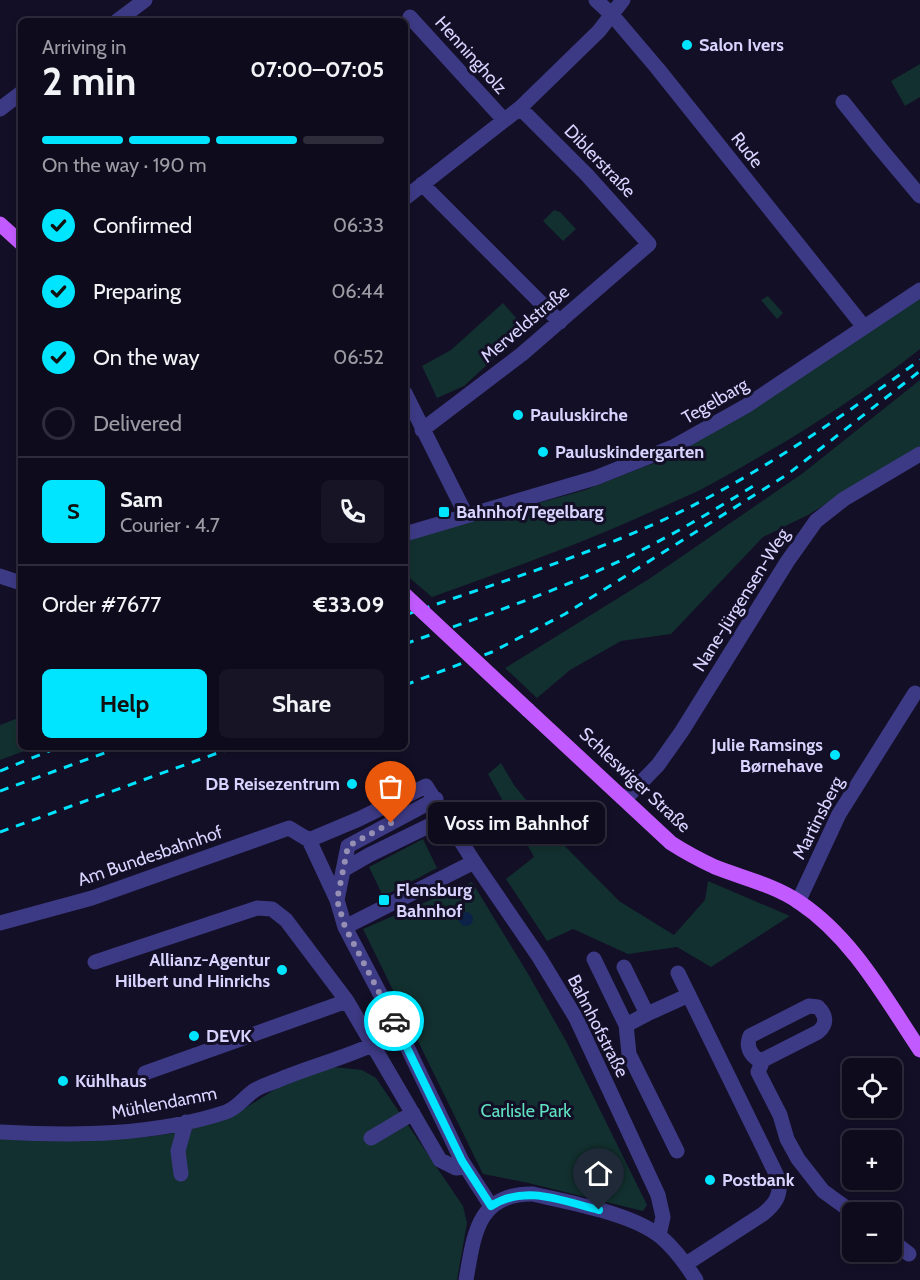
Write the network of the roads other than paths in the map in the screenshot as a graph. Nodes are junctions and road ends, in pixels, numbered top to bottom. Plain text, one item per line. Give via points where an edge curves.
1 (144, 0) edge
2 (596, 0) edge
3 (623, 0) edge
4 (613, 16) junction
5 (410, 17) dead end
6 (121, 18) edge
7 (18, 95) edge
8 (843, 102) dead end
9 (520, 108) junction
10 (0, 109) edge
11 (504, 120) junction
12 (422, 184) junction
13 (408, 195) edge
14 (920, 195) edge
15 (0, 224) edge
16 (18, 240) edge
17 (649, 244) joint
18 (920, 290) edge
19 (560, 322) junction
20 (864, 327) junction
21 (408, 399) edge
22 (423, 430) junction
23 (920, 454) edge
24 (466, 515) junction
25 (408, 533) edge
26 (0, 576) edge
27 (18, 582) edge
28 (408, 598) edge
29 (915, 693) dead end
30 (436, 799) junction
31 (625, 799) junction
32 (447, 817) junction
33 (309, 840) junction
34 (474, 862) junction
35 (344, 870) junction
36 (337, 900) junction
37 (798, 902) junction
38 (0, 923) edge
39 (345, 927) junction
40 (594, 959) dead end
41 (95, 962) dead end
42 (624, 967) dead end
43 (678, 973) dead end
44 (688, 995) junction
45 (347, 1001) junction
46 (647, 1014) junction
47 (626, 1025) junction
48 (374, 1044) junction
49 (920, 1050) edge
50 (763, 1060) junction
51 (145, 1072) dead end
52 (413, 1113) junction
53 (186, 1122) junction
54 (0, 1132) edge
55 (371, 1138) dead end
56 (677, 1151) dead end
57 (466, 1167) junction
58 (181, 1174) dead end
59 (842, 1205) edge
60 (491, 1206) junction
61 (659, 1235) junction
62 (902, 1249) edge
63 (909, 1254) dead end
64 (686, 1264) junction
65 (466, 1280) edge
66 (696, 1280) edge

1 - 6 street
2 - 4 street, Rude
3 - 4 street
4 - 9 street
4 - 20 street, Rude
5 - 11 street, Henningholz
7 - 10 street
8 - 14 street
9 - 11 street
9 - 17 street, Diblerstraße
11 - 12 street
12 - 13 street
12 - 19 street
15 - 16 main road
17 - 19 street, Merveldstraße
18 - 20 street, Tegelbarg
19 - 22 street, Merveldstraße
20 - 24 street, Tegelbarg via 741,409 654,456 554,492
21 - 22 street
22 - 24 street
23 - 31 street, Nane-Jürgensen-Weg via 844,499 812,525 682,731 658,765
24 - 25 street, Tegelbarg
26 - 27 street
28 - 31 main road, Schleswiger Straße, bridge
29 - 37 street, Martinsberg via 839,814
30 - 32 street, Bahnhofstraße
30 - 33 street, Bahnhofstraße via 426,786
30 - 35 street via 348,846
31 - 37 main road, Schleswiger Straße via 671,843 692,856
32 - 34 street, Bahnhofstraße
32 - 35 street
33 - 36 street
33 - 38 street, Am Bundesbahnhof via 290,828 92,898
34 - 39 street
34 - 61 street, Bahnhofstraße via 576,1018 658,1195 663,1217
35 - 36 street
36 - 39 street
37 - 49 main road, Schleswiger Straße via 859,960
39 - 57 street
40 - 47 street
41 - 45 street via 257,908 272,909 286,920
42 - 46 street
43 - 44 street
44 - 46 street
44 - 64 street via 779,1180 780,1190 773,1206 764,1214
45 - 48 street
45 - 51 street
46 - 47 street
47 - 56 street via 629,1054
48 - 52 street
48 - 53 street, Mühlendamm via 254,1090 228,1111
50 - 50 street via 818,1032 824,1027 824,1012 809,1006 750,1036 749,1050
50 - 59 street via 758,1072 780,1115 787,1139 823,1191
52 - 55 street
52 - 57 street via 440,1160 456,1168
53 - 54 street, Mühlendamm via 110,1134
53 - 58 street via 178,1151
57 - 60 street
60 - 61 street via 513,1195 533,1194 599,1210
60 - 65 street via 479,1222
61 - 64 street
62 - 63 street
64 - 66 street

